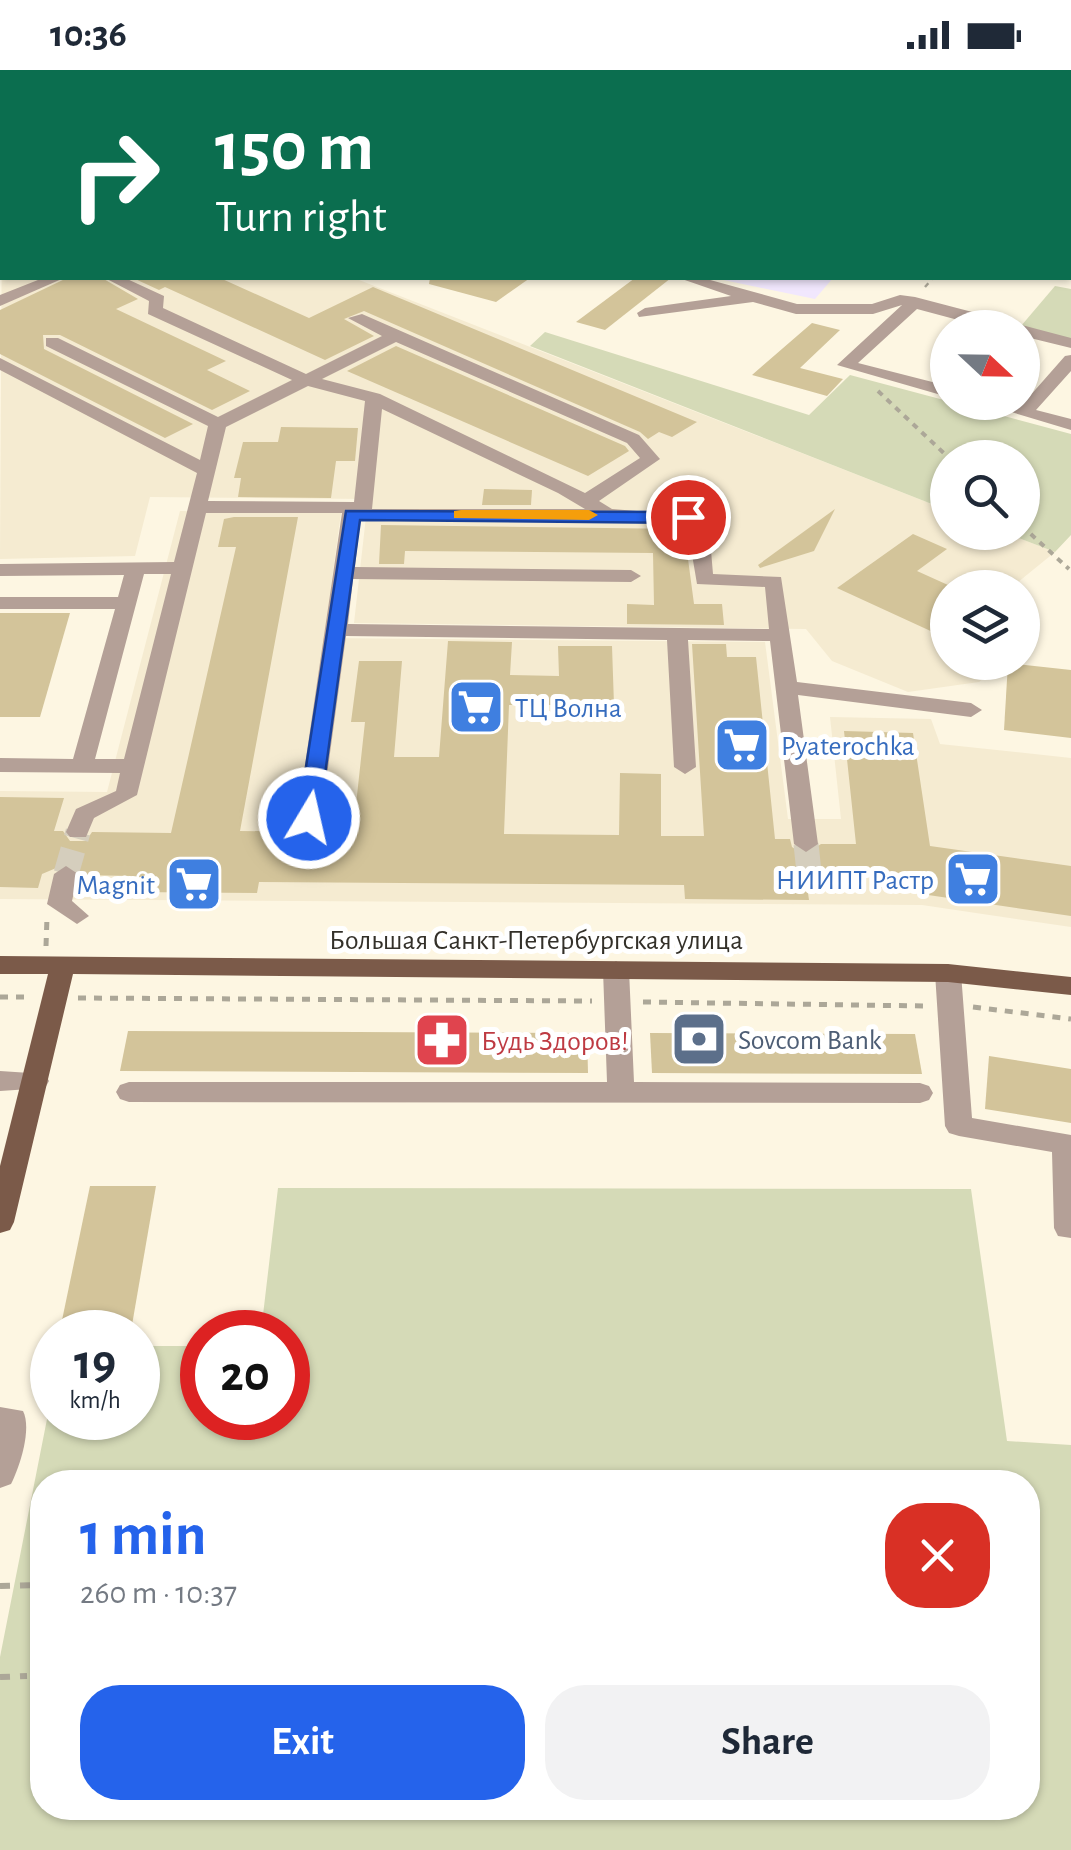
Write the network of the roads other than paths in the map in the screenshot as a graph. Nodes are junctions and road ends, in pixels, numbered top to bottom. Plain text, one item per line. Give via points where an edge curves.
1 (51, 280) edge
2 (117, 280) edge
3 (697, 280) edge
4 (748, 298) junction
5 (0, 301) edge
6 (915, 302) junction
7 (944, 310) edge
8 (645, 313) dead end
9 (356, 318) dead end
10 (395, 336) junction
11 (1040, 336) edge
12 (52, 342) dead end
13 (1071, 344) edge
14 (1071, 360) edge
15 (0, 363) edge
16 (305, 380) junction
17 (930, 387) edge
18 (1040, 395) edge
19 (374, 398) junction
20 (1040, 417) edge
21 (218, 424) junction
22 (1071, 425) edge
23 (206, 470) junction
24 (586, 501) junction
25 (198, 507) junction
26 (357, 515) junction
27 (608, 515) junction
28 (136, 568) junction
29 (183, 568) junction
30 (0, 570) edge
31 (344, 573) junction
32 (631, 576) dead end
33 (0, 602) edge
34 (126, 603) junction
35 (337, 630) junction
36 (677, 634) junction
37 (780, 636) junction
38 (786, 687) junction
39 (971, 710) dead end
40 (0, 765) edge
41 (82, 766) junction
42 (134, 766) junction
43 (685, 766) dead end
44 (309, 818) dead end
45 (78, 832) tunnel mouth
46 (806, 844) tunnel mouth
47 (66, 874) tunnel mouth
48 (76, 916) dead end
49 (0, 965) edge
50 (63, 966) junction
51 (616, 970) junction
52 (948, 973) junction
53 (1071, 986) edge
54 (0, 1081) edge
55 (36, 1081) junction
56 (130, 1092) dead end
57 (621, 1092) junction
58 (920, 1093) dead end
59 (0, 1222) edge
60 (1068, 1228) dead end
61 (0, 1420) edge
62 (0, 1474) edge

1 - 5 street
2 - 16 street via 158,299 154,310
3 - 4 street
4 - 6 street via 796,309
4 - 8 street
6 - 7 street
6 - 17 street via 846,365
9 - 10 street
10 - 16 street
10 - 24 street via 634,440 652,459
11 - 13 street
12 - 21 street
14 - 18 street
15 - 23 street
16 - 19 street
16 - 21 street
19 - 24 street
19 - 26 street
20 - 22 street
21 - 23 street
23 - 25 street
24 - 27 street
25 - 26 street via 352,508
25 - 29 street
26 - 27 street
26 - 31 street
27 - 37 street via 692,520 704,580 774,581
28 - 29 street
28 - 30 street
28 - 34 street
29 - 42 street
31 - 32 street
31 - 35 street
33 - 34 street
34 - 41 street
35 - 36 street
35 - 44 street
36 - 37 street
36 - 43 street
37 - 38 street
38 - 39 street
38 - 46 street
40 - 41 street
41 - 42 street
42 - 45 street via 126,795 84,814
47 - 48 street via 58,904
49 - 50 main road, Большая Санкт-Петербургская улица
50 - 51 main road, Большая Санкт-Петербургская улица
50 - 55 main road
51 - 52 main road, Большая Санкт-Петербургская улица
51 - 57 street
52 - 53 main road, Большая Санкт-Петербургская улица
52 - 60 street via 959,1126 1066,1144
54 - 55 street
55 - 59 main road
56 - 57 street
57 - 58 street
61 - 62 street via 12,1420

